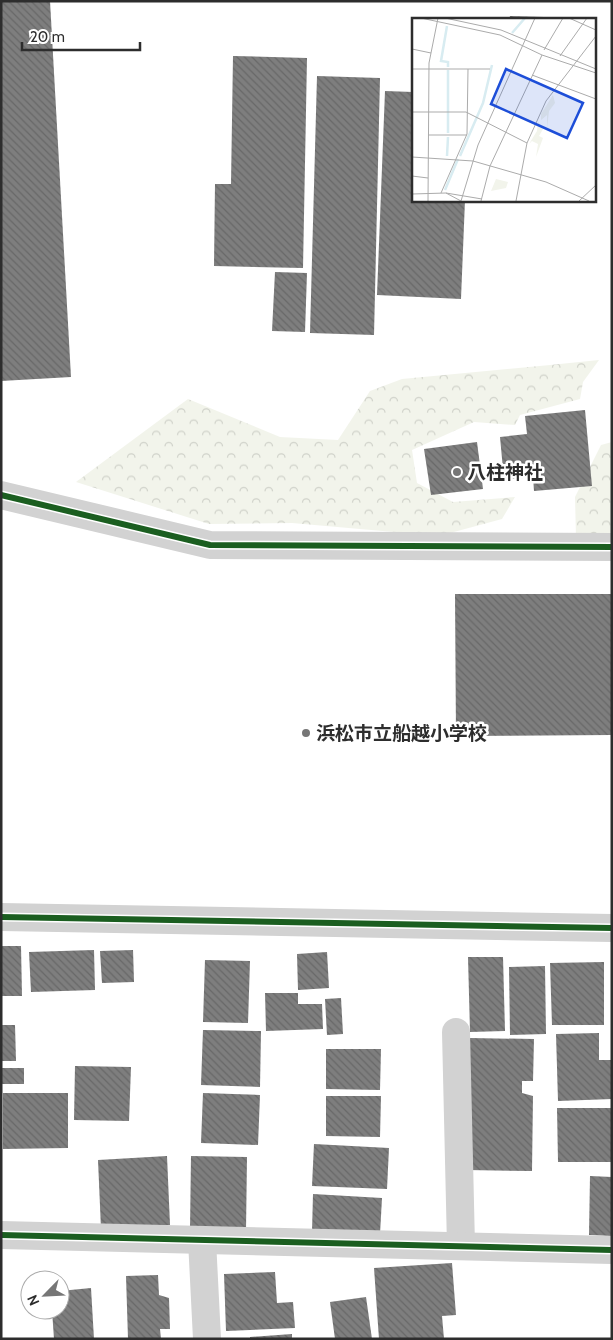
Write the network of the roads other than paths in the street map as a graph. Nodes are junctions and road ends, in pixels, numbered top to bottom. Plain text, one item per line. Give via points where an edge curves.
1 (1, 495) edge
2 (612, 547) edge
3 (1, 917) edge
4 (612, 928) edge
5 (456, 1032) dead end
6 (1, 1235) edge
7 (202, 1240) junction
8 (461, 1246) junction
9 (612, 1250) edge
10 (207, 1339) edge

1 - 2 street via 210,545
3 - 4 street
5 - 8 street
6 - 7 street
7 - 8 street
7 - 10 street
8 - 9 street

